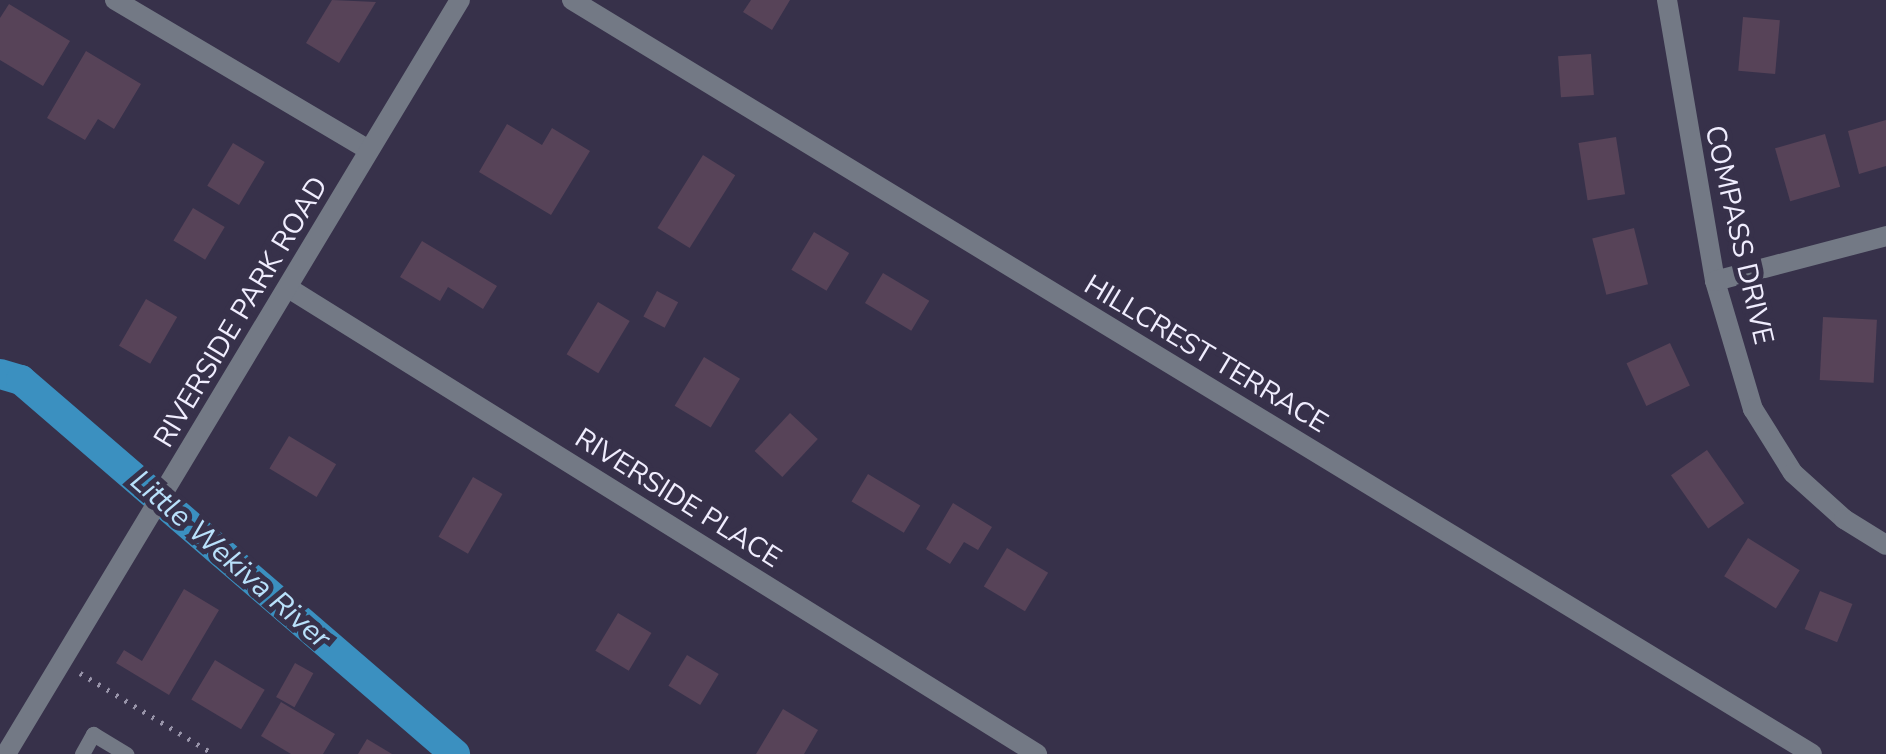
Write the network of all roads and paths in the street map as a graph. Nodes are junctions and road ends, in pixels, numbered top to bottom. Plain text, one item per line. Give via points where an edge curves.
1 (116, 0) edge
2 (460, 0) edge
3 (572, 0) edge
4 (1666, 0) edge
5 (370, 150) junction
6 (1886, 236) edge
7 (1715, 281) junction
8 (290, 289) junction
9 (1886, 545) edge
10 (61, 661) junction
11 (6, 754) edge
12 (82, 754) edge
13 (126, 754) edge
14 (214, 754) edge
15 (1037, 754) edge
16 (1812, 754) edge

1 - 5 street
2 - 5 street, RIVERSIDE PARK ROAD
3 - 16 street, HILLCREST TERRACE
4 - 7 street, COMPASS DRIVE
5 - 8 street, RIVERSIDE PARK ROAD
6 - 7 street
7 - 9 street, COMPASS DRIVE via 1753,409 1793,474
8 - 10 street, RIVERSIDE PARK ROAD
8 - 15 street, RIVERSIDE PLACE
10 - 11 street, RIVERSIDE PARK ROAD
10 - 14 path
12 - 13 lane via 94,734

